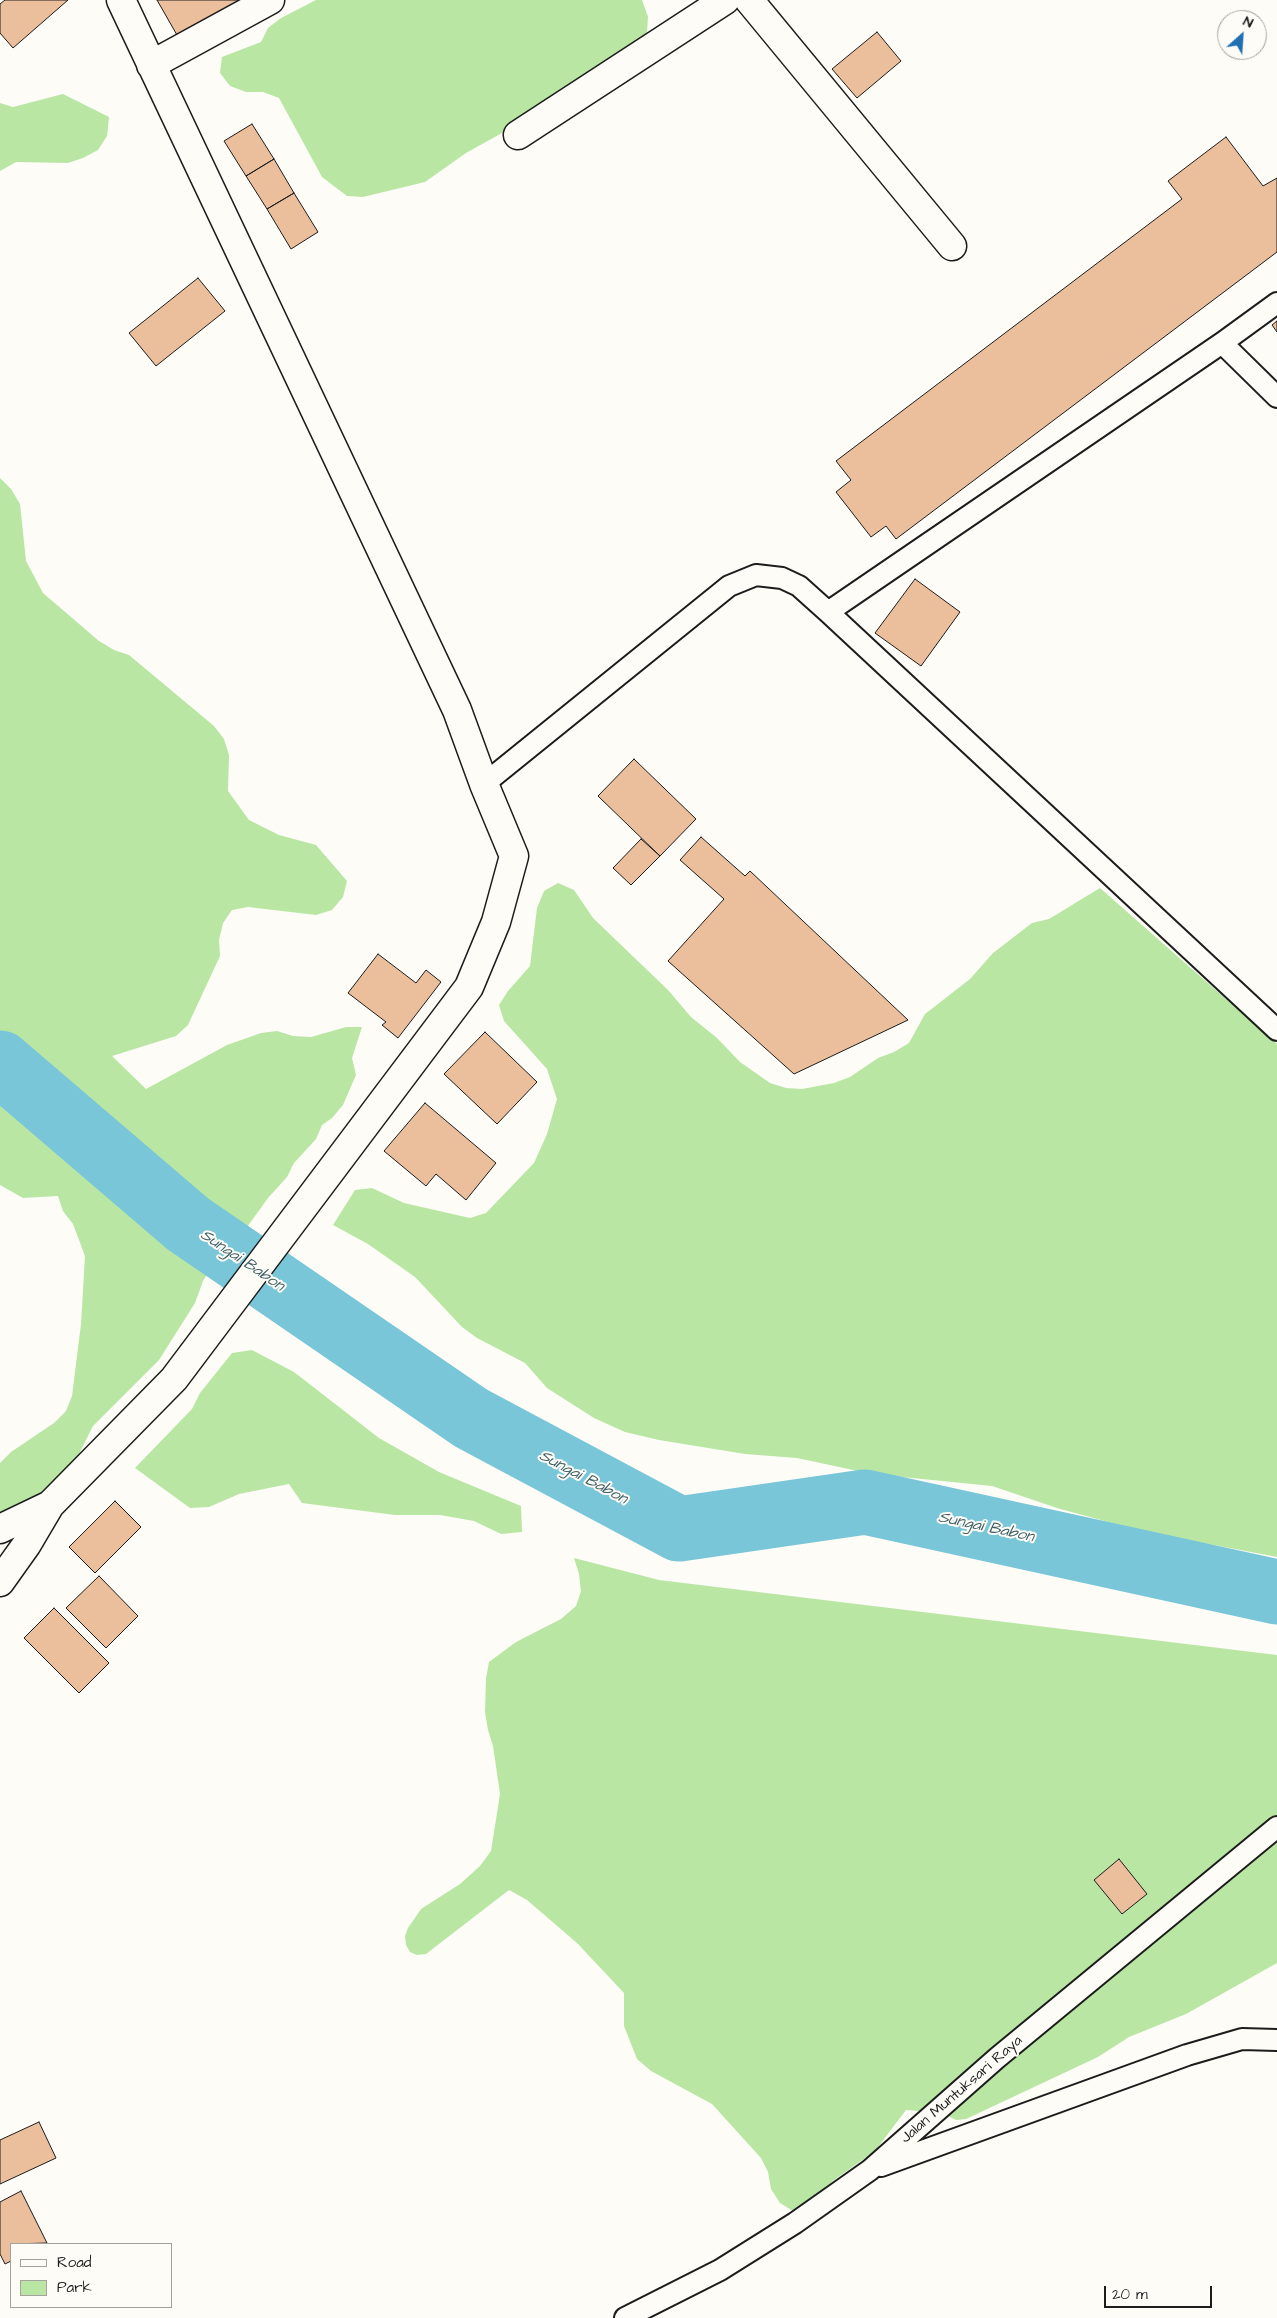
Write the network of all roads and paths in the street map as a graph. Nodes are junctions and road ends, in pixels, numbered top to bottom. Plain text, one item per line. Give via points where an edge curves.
1 (120, 0) edge
2 (270, 0) edge
3 (725, 0) edge
4 (749, 0) edge
5 (151, 65) junction
6 (518, 135) dead end
7 (952, 246) dead end
8 (1277, 302) edge
9 (1222, 343) junction
10 (1277, 397) edge
11 (828, 612) junction
12 (484, 784) junction
13 (1277, 1030) edge
14 (50, 1505) junction
15 (0, 1529) edge
16 (0, 1582) edge
17 (1277, 1828) edge
18 (1277, 2040) edge
19 (870, 2170) junction
20 (625, 2318) edge

1 - 5 street
2 - 5 street
3 - 6 street
4 - 7 street
5 - 12 street via 457,710
8 - 9 lane
9 - 10 lane
9 - 11 lane
11 - 12 lane via 799,586 782,578 756,576 729,586
11 - 13 lane
12 - 14 street via 514,856 496,922 469,987 174,1379
14 - 15 street
14 - 16 street
17 - 19 lane, Jalan Muntuksari Raya via 997,2058
18 - 19 lane via 1242,2039 1187,2055
19 - 20 lane, Jalan Muntuksari Raya via 720,2270

